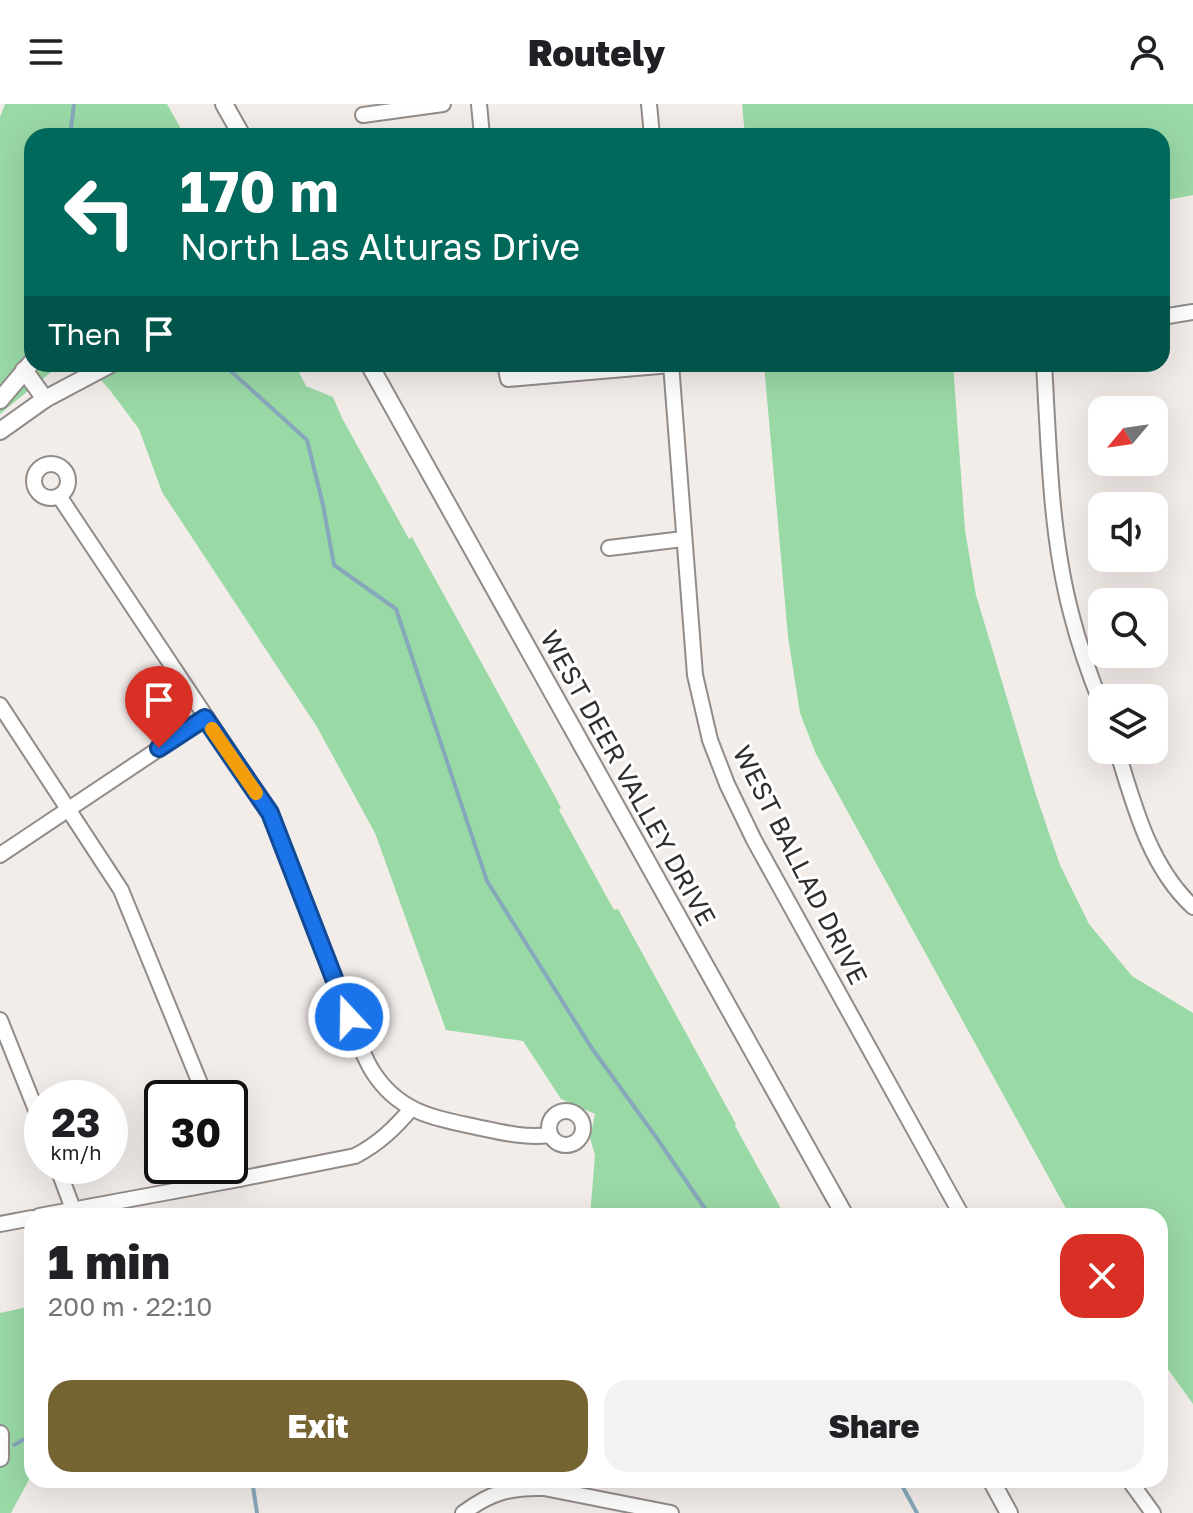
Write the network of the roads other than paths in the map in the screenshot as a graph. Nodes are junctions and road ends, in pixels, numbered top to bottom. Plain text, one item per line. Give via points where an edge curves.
1 (224, 104) edge
2 (443, 104) edge
3 (479, 104) edge
4 (649, 104) edge
5 (363, 115) dead end
6 (238, 128) edge
7 (481, 128) edge
8 (651, 128) edge
9 (1193, 312) edge
10 (1170, 316) edge
11 (24, 371) edge
12 (33, 372) edge
13 (96, 372) edge
14 (373, 372) edge
15 (671, 372) edge
16 (1045, 372) edge
17 (45, 399) junction
18 (0, 400) edge
19 (0, 431) edge
20 (59, 496) dead end
21 (683, 539) junction
22 (609, 548) dead end
23 (1094, 684) edge
24 (0, 705) edge
25 (205, 718) junction
26 (1121, 764) edge
27 (67, 809) junction
28 (0, 855) edge
29 (1193, 907) edge
30 (0, 1020) edge
31 (24, 1080) edge
32 (199, 1080) edge
33 (411, 1109) junction
34 (550, 1135) dead end
35 (248, 1177) edge
36 (64, 1184) edge
37 (211, 1184) edge
38 (73, 1208) edge
39 (79, 1208) edge
40 (841, 1208) edge
41 (958, 1208) edge
42 (24, 1220) edge
43 (0, 1224) edge
44 (0, 1434) edge
45 (0, 1458) edge
46 (995, 1488) edge
47 (1135, 1488) edge
48 (596, 1506) edge
49 (463, 1513) edge
50 (671, 1513) edge
51 (1009, 1513) edge
52 (1153, 1513) edge

1 - 6 street
2 - 5 street
3 - 7 street
4 - 8 street
9 - 10 street
11 - 18 street
12 - 17 street
13 - 17 street
14 - 40 street, WEST DEER VALLEY DRIVE
15 - 21 street, WEST BALLAD DRIVE
16 - 23 street via 1061,561
17 - 19 street
20 - 25 street
21 - 22 street
21 - 41 street, WEST BALLAD DRIVE via 695,675 727,784
24 - 27 street
25 - 27 street
25 - 33 street via 270,813 373,1072
26 - 29 street via 1157,860
27 - 28 street
27 - 32 street via 121,890
30 - 31 street
33 - 34 street via 503,1133
33 - 35 street via 390,1133 355,1156
36 - 38 street
37 - 39 street
42 - 43 street
44 - 45 street
46 - 51 street
47 - 52 street
48 - 49 street via 544,1488 524,1488 493,1494
48 - 50 street

